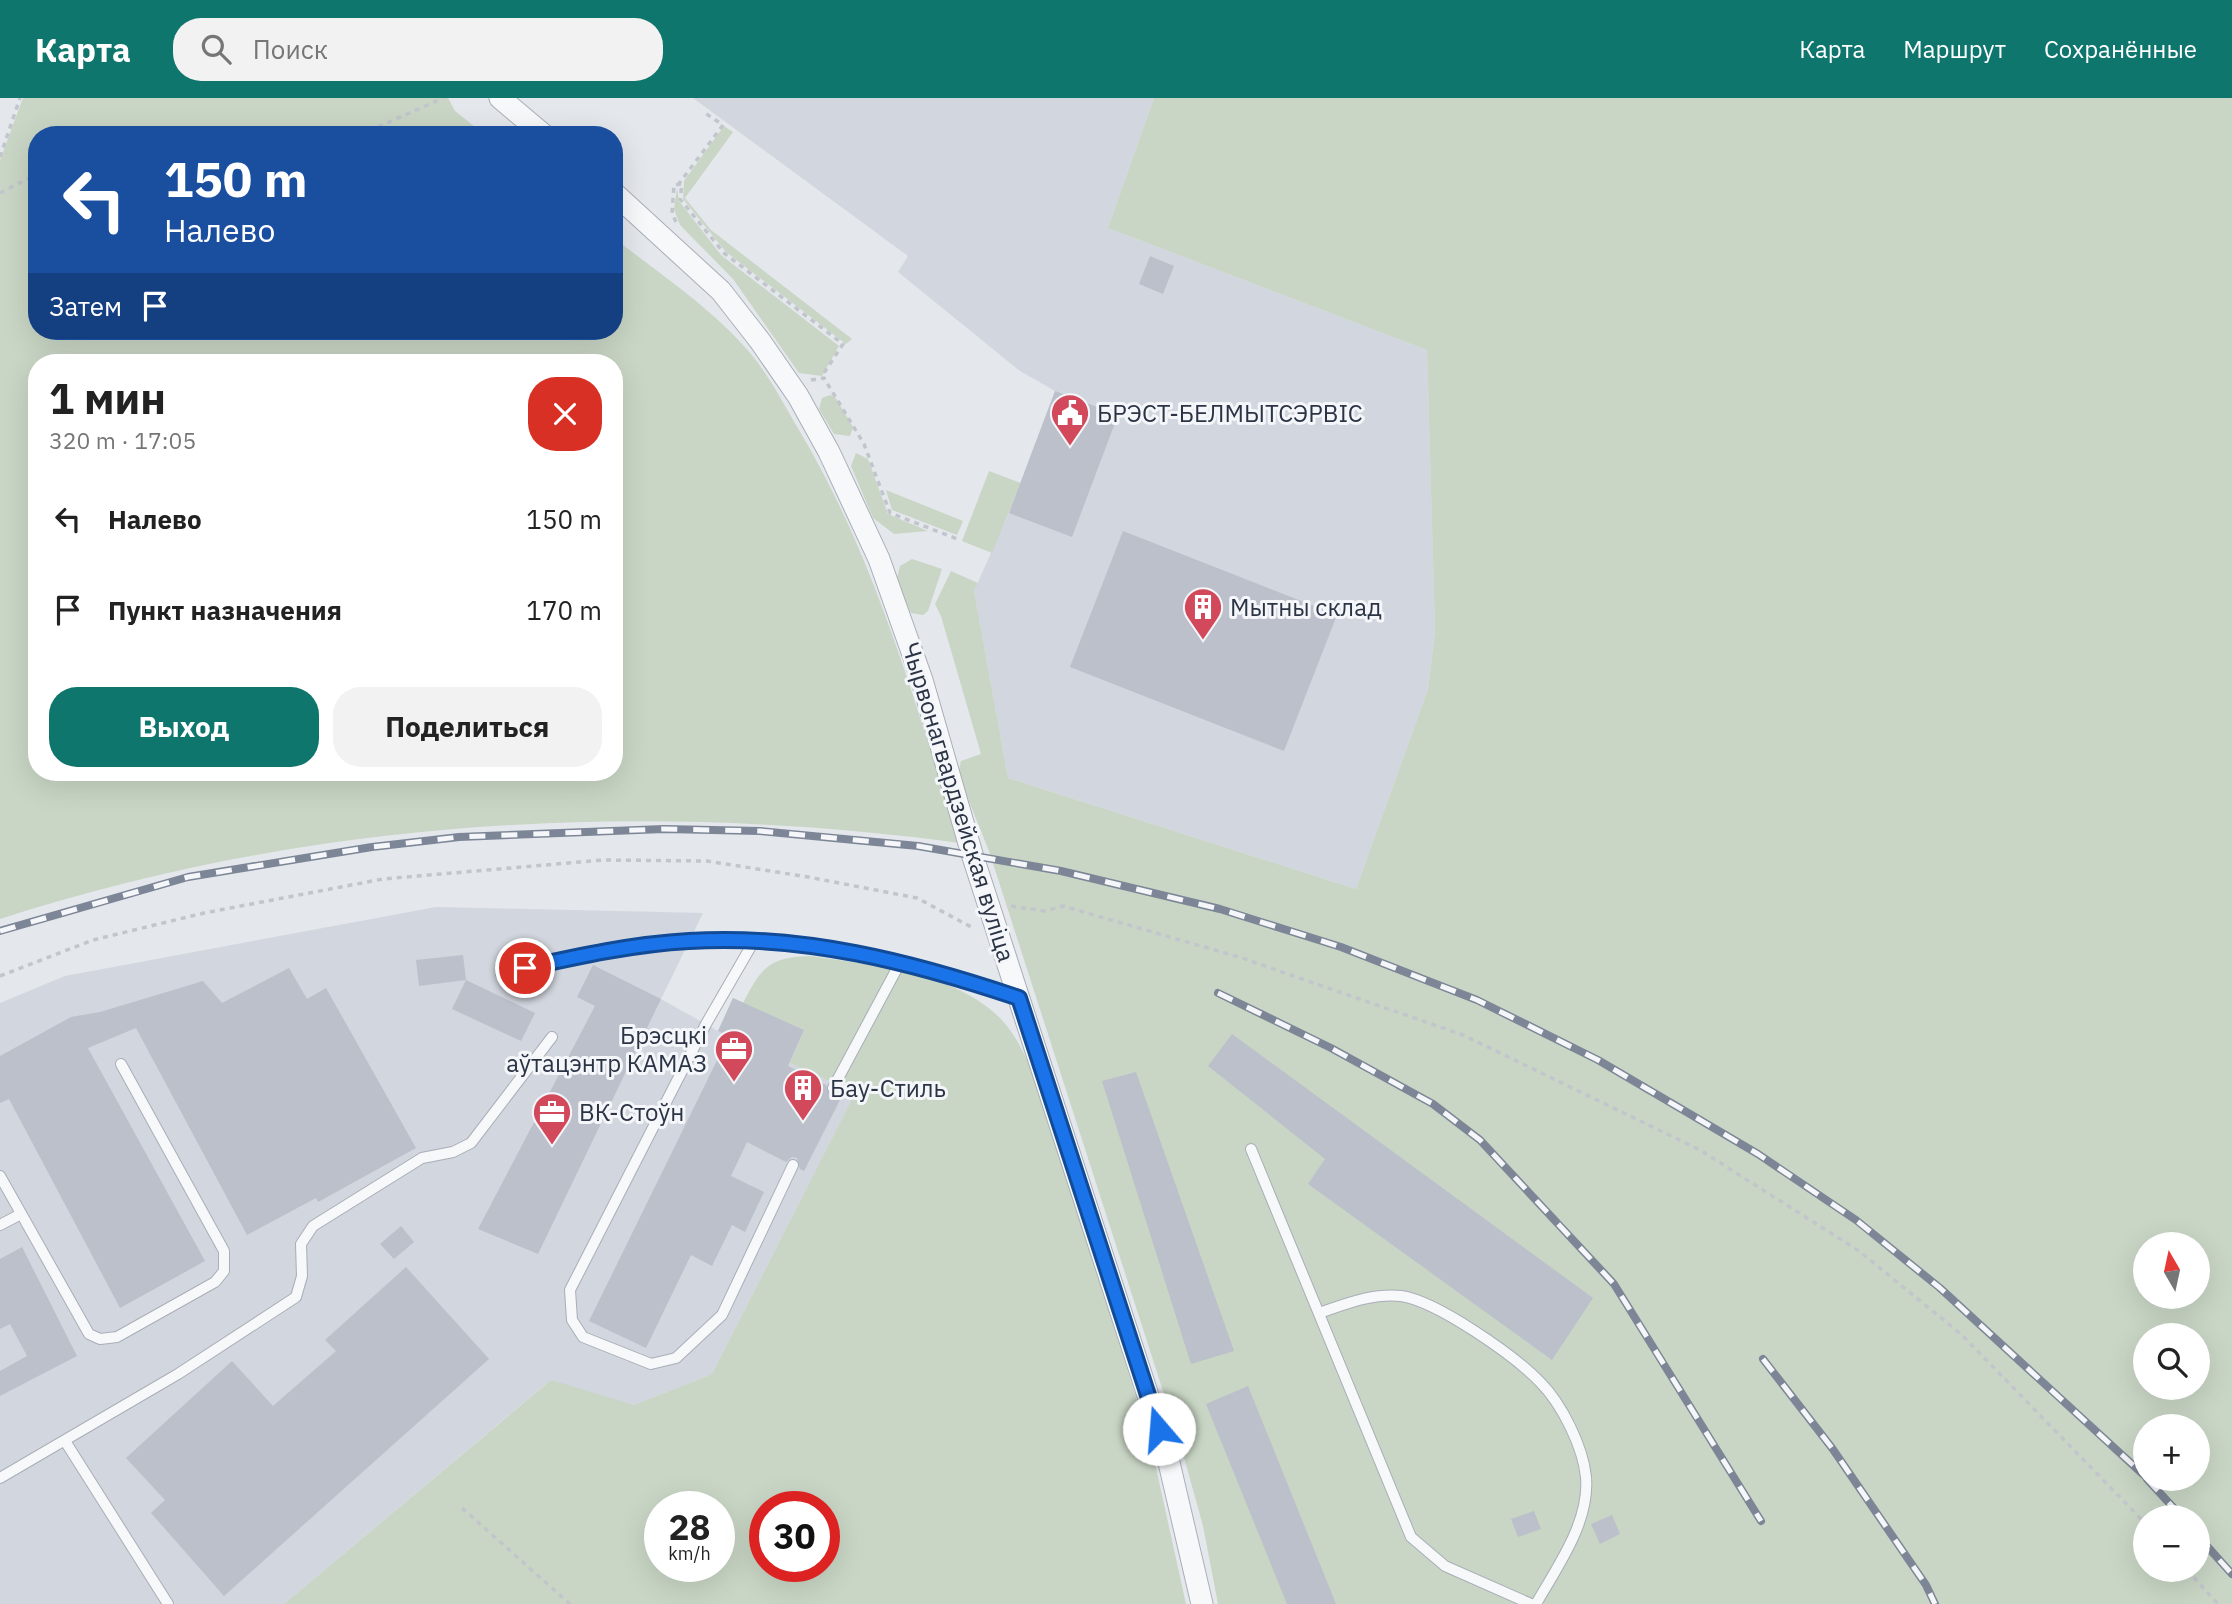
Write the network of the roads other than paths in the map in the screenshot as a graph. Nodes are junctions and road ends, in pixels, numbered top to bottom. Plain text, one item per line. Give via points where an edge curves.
1 (500, 98) edge
2 (533, 126) edge
3 (623, 201) edge
4 (754, 941) junction
5 (901, 961) junction
6 (501, 974) dead end
7 (1019, 998) junction
8 (552, 1037) dead end
9 (121, 1065) dead end
10 (833, 1088) dead end
11 (1251, 1149) dead end
12 (793, 1166) dead end
13 (0, 1176) edge
14 (21, 1214) junction
15 (0, 1225) edge
16 (1319, 1314) junction
17 (65, 1441) junction
18 (0, 1478) edge
19 (169, 1604) edge
20 (1202, 1604) edge
21 (1534, 1604) edge

1 - 2 street
3 - 7 street, Чырвонагвардзейская вуліца via 721,291 798,396 829,452 880,559 901,616
4 - 5 lane via 858,951
4 - 6 lane via 689,941 597,952
4 - 12 lane via 706,1024 570,1290 572,1320 583,1337 651,1364 676,1358 722,1315
5 - 7 lane
5 - 10 lane
7 - 20 street, Чырвонагвардзейская вуліца via 1167,1454
8 - 17 lane via 471,1143 422,1158 313,1226 300,1244 302,1276 296,1297
9 - 14 lane via 224,1251 224,1271 215,1282 128,1331 100,1339 89,1334
11 - 16 lane
13 - 14 lane
14 - 15 lane
16 - 21 lane via 1411,1537 1445,1566
16 - 21 lane via 1378,1296 1424,1303 1525,1368 1555,1401 1583,1460 1586,1480 1577,1526
17 - 18 lane
17 - 19 lane

